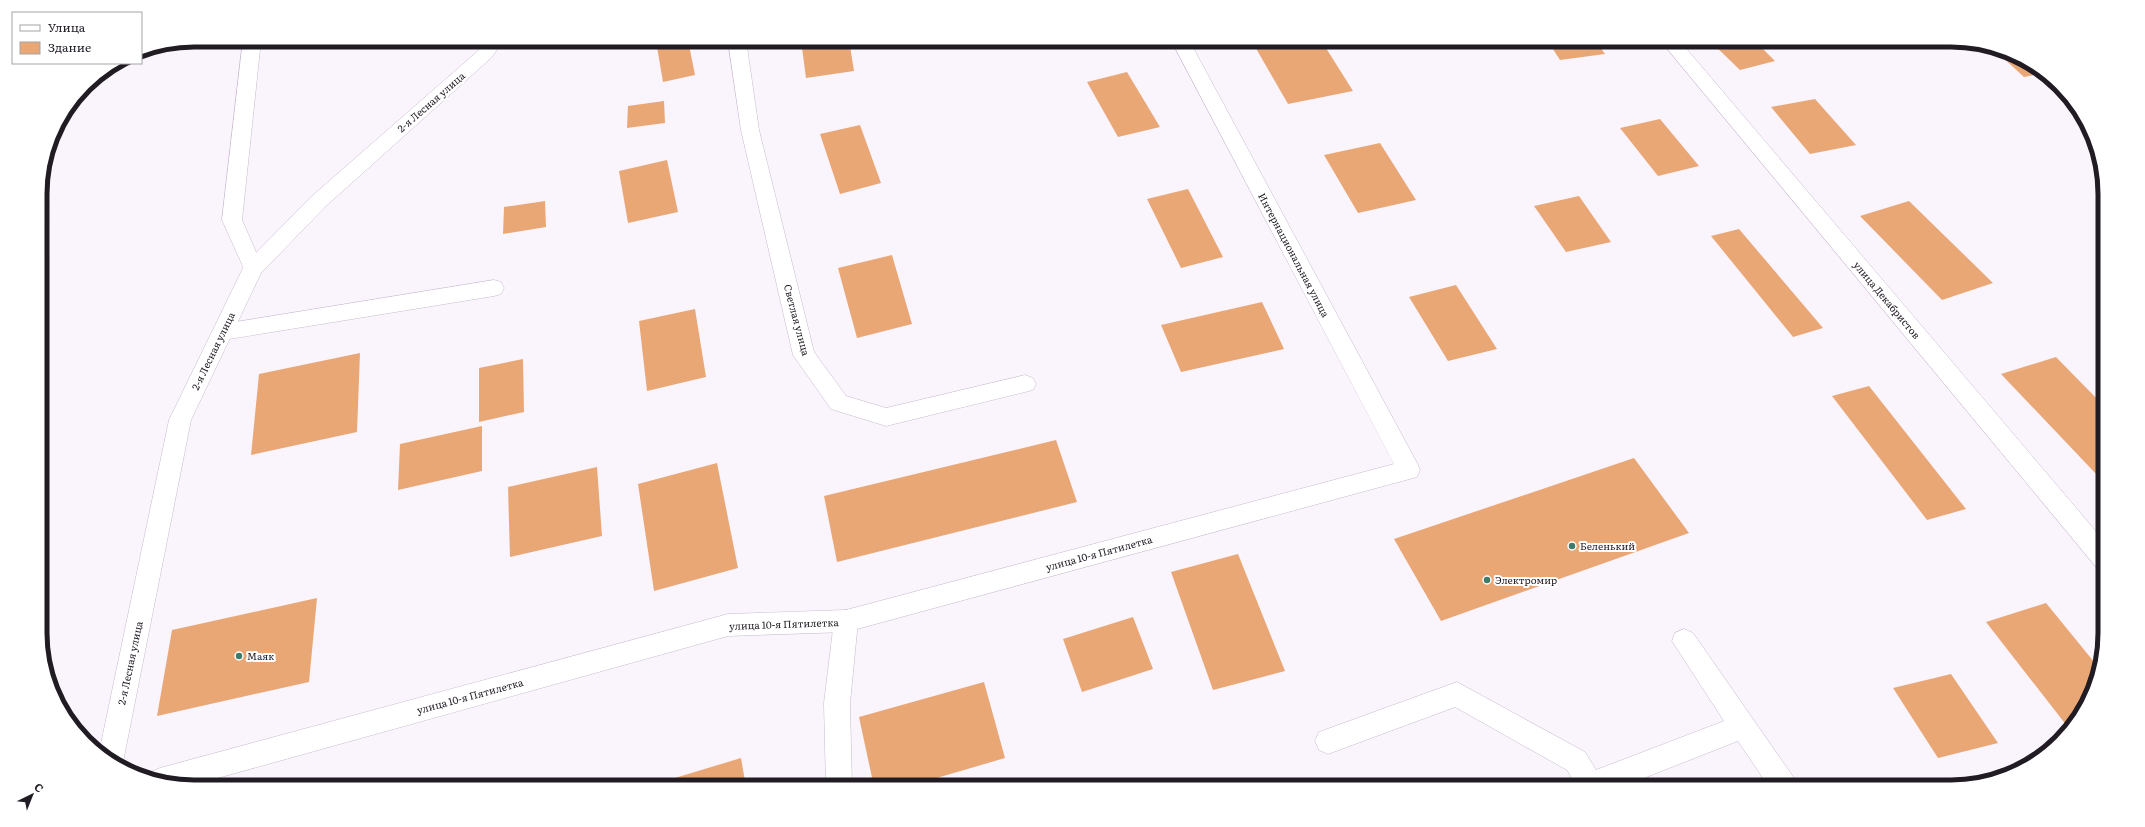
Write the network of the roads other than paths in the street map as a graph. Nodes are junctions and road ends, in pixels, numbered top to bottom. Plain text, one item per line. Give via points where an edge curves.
1 (251, 47) edge
2 (490, 47) edge
3 (738, 47) edge
4 (1184, 47) edge
5 (1675, 47) edge
6 (253, 268) junction
7 (494, 288) dead end
8 (223, 332) junction
9 (1025, 384) dead end
10 (1409, 470) joint
11 (2098, 552) edge
12 (846, 621) junction
13 (1684, 642) dead end
14 (1743, 727) junction
15 (1328, 741) dead end
16 (111, 755) edge
17 (172, 779) edge
18 (839, 780) edge
19 (1587, 780) edge
20 (1606, 780) edge
21 (1780, 780) edge

1 - 6 street via 232,220
2 - 6 street, 2-я Лесная улица via 319,201
3 - 9 street, Светлая улица via 750,130 804,355 839,403 886,418
4 - 10 street, Интернациональная улица
5 - 11 street, улица Декабристов
6 - 8 street, 2-я Лесная улица
7 - 8 street
8 - 16 street, 2-я Лесная улица via 180,420
10 - 12 street, улица 10-я Пятилетка
12 - 17 street, улица 10-я Пятилетка via 728,625
12 - 18 street via 837,703
13 - 14 street
14 - 20 street
14 - 21 street
15 - 19 street via 1456,694 1576,761

